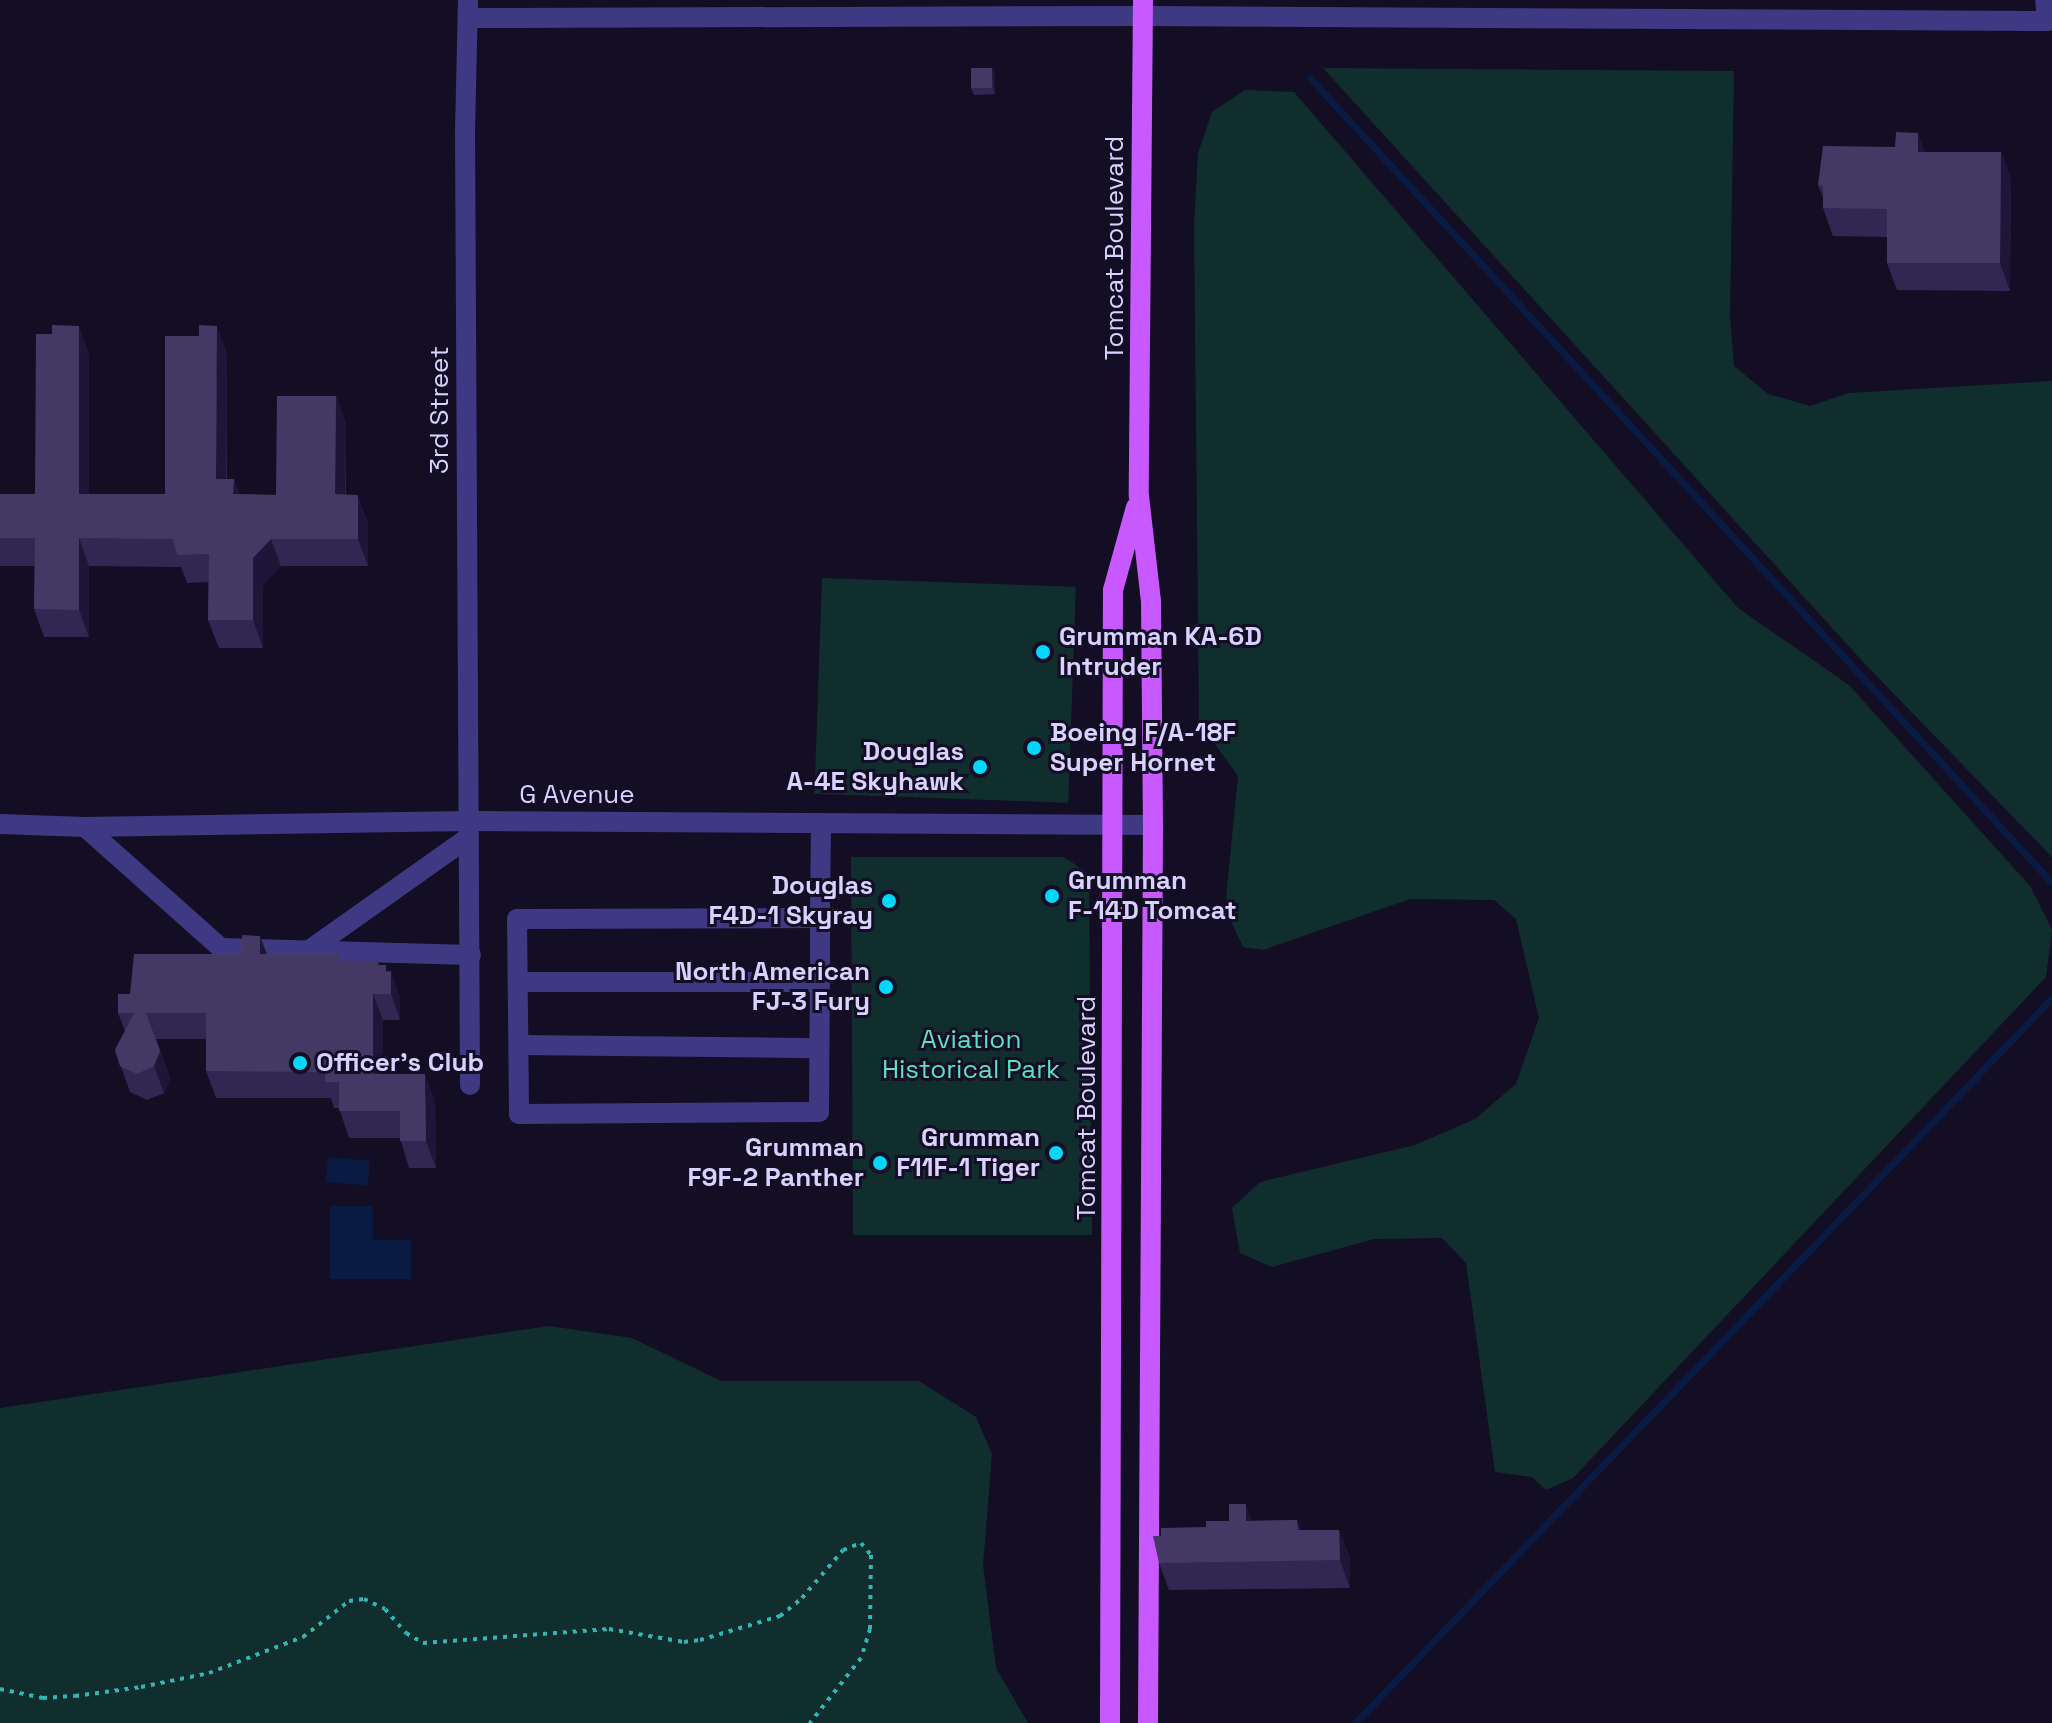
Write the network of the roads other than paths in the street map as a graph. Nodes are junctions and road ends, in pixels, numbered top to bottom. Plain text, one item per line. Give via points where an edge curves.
1 (2045, 0) edge
2 (1143, 8) edge
3 (468, 9) edge
4 (1139, 496) junction
5 (821, 823) junction
6 (0, 824) edge
7 (1115, 825) junction
8 (1153, 825) junction
9 (85, 827) junction
10 (468, 829) junction
11 (820, 918) junction
12 (308, 951) junction
13 (471, 955) junction
14 (518, 982) junction
15 (820, 982) junction
16 (519, 1045) junction
17 (819, 1048) junction
18 (470, 1085) dead end
19 (1110, 1723) edge
20 (1148, 1723) edge

1 - 2 street via 2047,21
2 - 3 street
2 - 4 main road, Tomcat Boulevard
3 - 10 street, 3rd Street
4 - 7 main road, Tomcat Boulevard via 1113,590
4 - 8 main road, Tomcat Boulevard via 1151,601
5 - 7 street, G Avenue
5 - 10 street, G Avenue
5 - 11 street
6 - 9 street, G Avenue
7 - 8 street, G Avenue
7 - 19 main road, Tomcat Boulevard
8 - 20 main road, Tomcat Boulevard
9 - 10 street, G Avenue
9 - 12 street via 221,948
10 - 12 street
10 - 13 street, 3rd Street
11 - 14 street via 517,919
11 - 15 street
12 - 13 street
13 - 18 street, 3rd Street
14 - 15 street
14 - 16 street
15 - 17 street
16 - 17 street
16 - 17 street via 519,1114 819,1112

